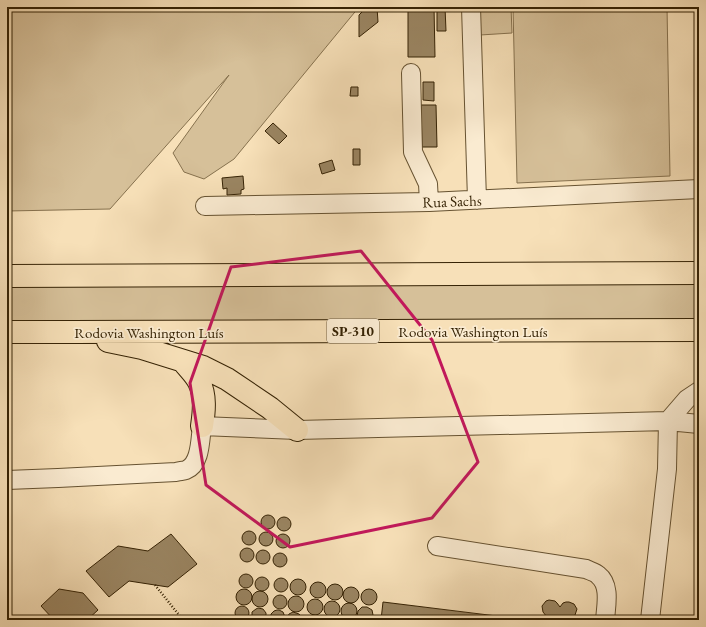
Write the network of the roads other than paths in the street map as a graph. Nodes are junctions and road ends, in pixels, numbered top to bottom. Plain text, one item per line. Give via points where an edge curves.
1 (471, 7) edge
2 (411, 73) dead end
3 (699, 189) edge
4 (477, 200) junction
5 (429, 202) junction
6 (205, 206) dead end
7 (699, 261) edge
8 (699, 273) edge
9 (562, 274) junction
10 (7, 276) edge
11 (699, 330) edge
12 (554, 331) junction
13 (12, 332) edge
14 (70, 332) junction
15 (699, 344) edge
16 (183, 361) junction
17 (699, 391) edge
18 (668, 421) junction
19 (699, 424) edge
20 (202, 426) junction
21 (297, 430) junction
22 (7, 480) edge
23 (437, 546) dead end
24 (605, 620) edge
25 (650, 620) edge

1 - 4 street
2 - 5 street via 413,152 428,184
3 - 4 street, Rua Sachs
4 - 5 street, Rua Sachs
5 - 6 street, Rua Sachs
7 - 9 highway
8 - 9 highway
9 - 10 highway
11 - 12 highway, Rodovia Washington Luís / SP-310
12 - 14 highway, Rodovia Washington Luís / SP-310
12 - 15 highway via 613,333
13 - 14 highway, Rodovia Washington Luís / SP-310
14 - 16 highway via 142,348
16 - 20 highway via 199,382 203,392
16 - 21 highway via 203,367 227,379
17 - 18 street via 687,399
18 - 19 street
18 - 21 street
18 - 25 street via 667,468
20 - 21 street
20 - 22 street via 199,453 187,470
23 - 24 street via 586,569 598,575 604,583

